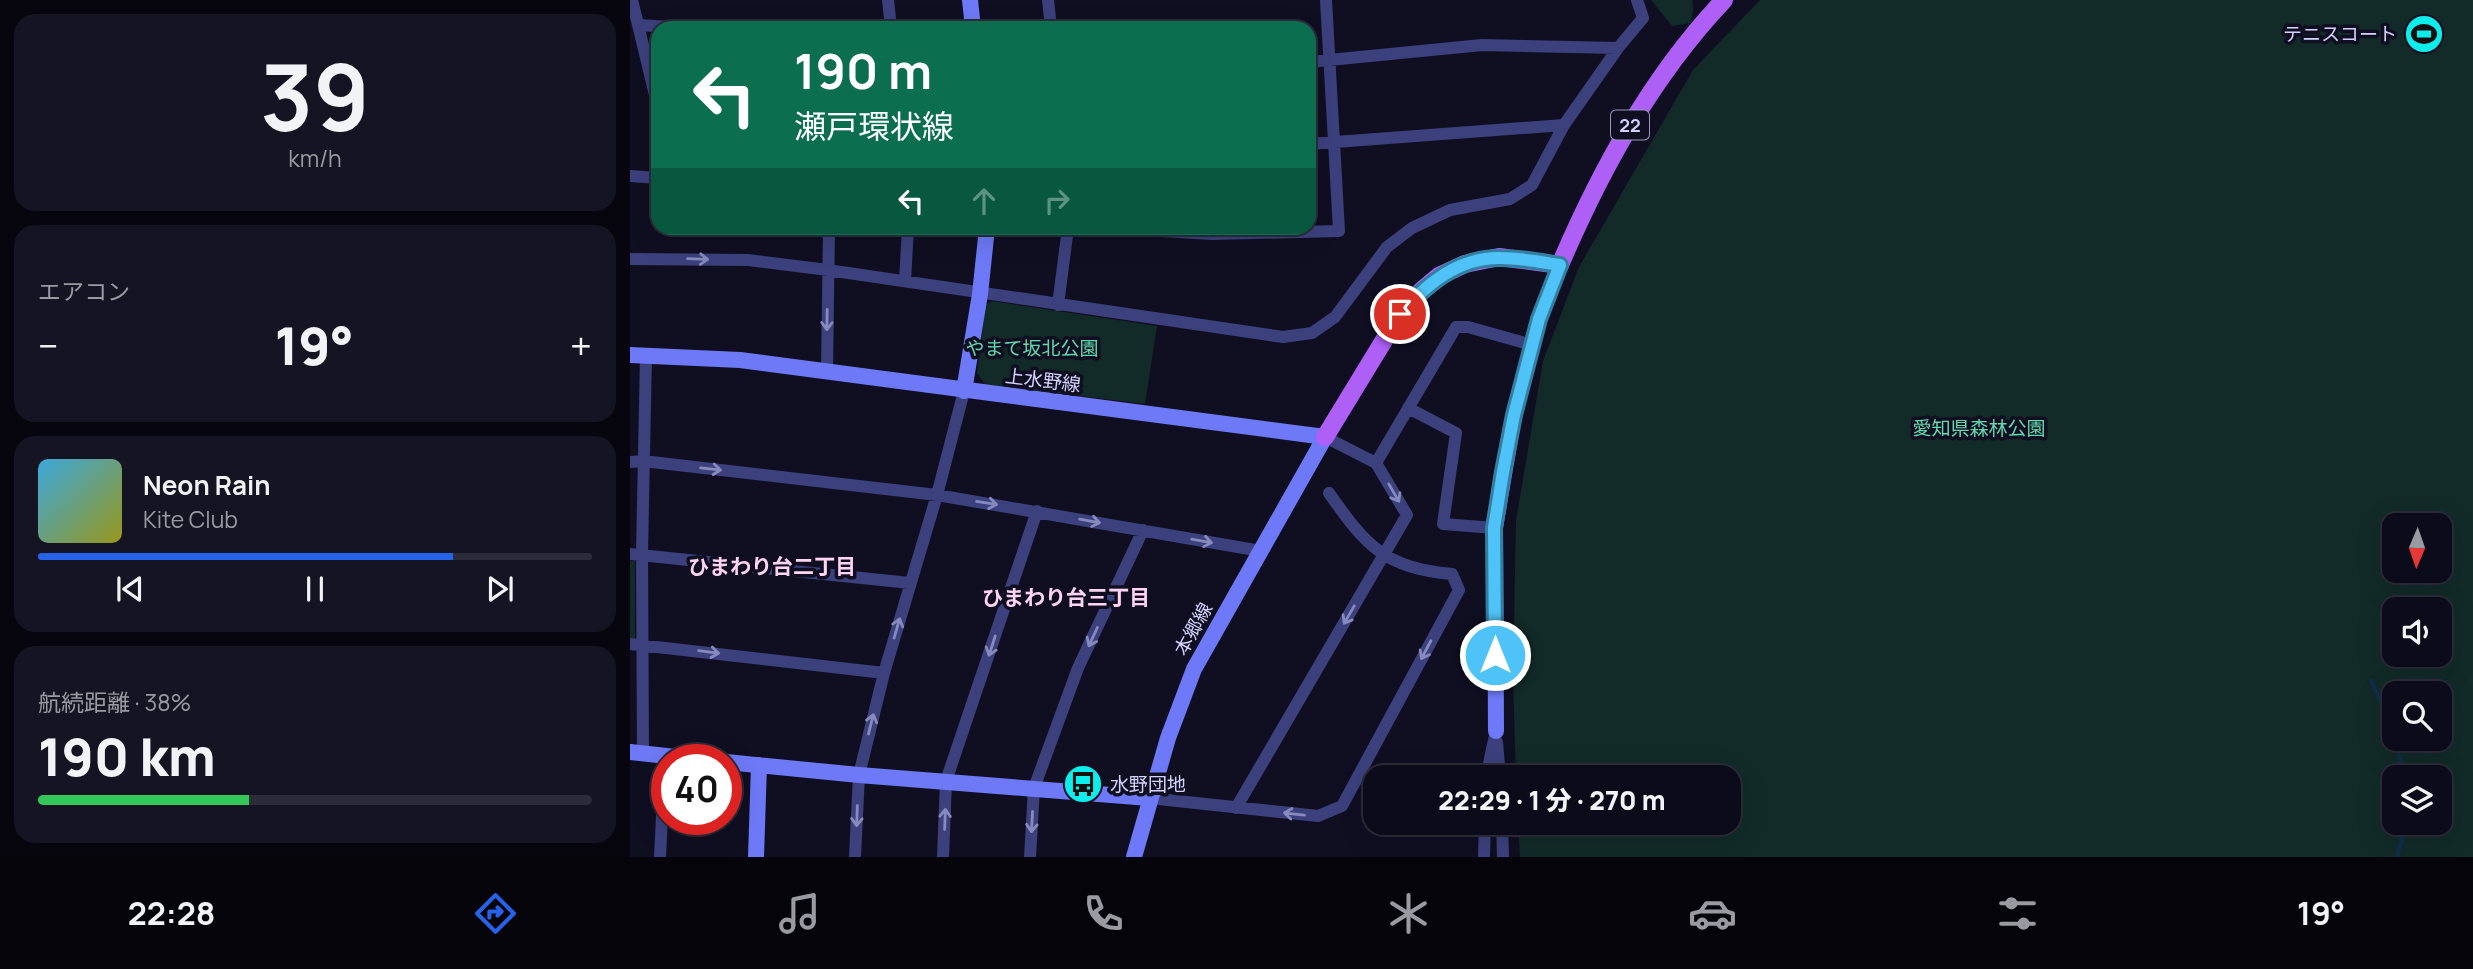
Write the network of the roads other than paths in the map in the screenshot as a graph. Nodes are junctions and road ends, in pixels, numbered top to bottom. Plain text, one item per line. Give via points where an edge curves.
1 (632, 0) edge
2 (888, 0) edge
3 (970, 0) edge
4 (1048, 0) edge
5 (1326, 0) edge
6 (1637, 0) edge
7 (1724, 0) edge
8 (890, 21) edge
9 (972, 21) edge
10 (1050, 21) edge
11 (639, 24) junction
12 (651, 25) edge
13 (1618, 48) junction
14 (1329, 61) junction
15 (1316, 62) edge
16 (651, 77) edge
17 (1564, 125) junction
18 (1335, 143) junction
19 (1316, 144) edge
20 (630, 176) edge
21 (651, 178) edge
22 (1316, 232) edge
23 (828, 235) edge
24 (908, 235) edge
25 (986, 235) edge
26 (1067, 235) edge
27 (630, 259) edge
28 (1560, 265) junction
29 (828, 270) junction
30 (905, 281) junction
31 (980, 294) junction
32 (1058, 304) junction
33 (1532, 345) junction
34 (638, 355) edge
35 (827, 371) junction
36 (964, 391) junction
37 (1408, 408) junction
38 (1325, 437) junction
39 (636, 461) edge
40 (1376, 463) junction
41 (1329, 493) dead end
42 (937, 495) junction
43 (1037, 511) junction
44 (1494, 528) junction
45 (1143, 530) junction
46 (1261, 551) junction
47 (636, 554) edge
48 (1383, 556) junction
49 (911, 583) junction
50 (636, 644) edge
51 (884, 673) junction
52 (1496, 731) junction
53 (636, 753) edge
54 (742, 763) edge
55 (759, 765) junction
56 (1489, 765) edge
57 (1499, 765) edge
58 (859, 775) junction
59 (946, 781) junction
60 (1034, 788) junction
61 (1149, 798) junction
62 (1236, 808) junction
63 (661, 835) edge
64 (1485, 835) edge
65 (1502, 835) edge
66 (660, 857) edge
67 (757, 857) edge
68 (855, 857) edge
69 (943, 857) edge
70 (1030, 857) edge
71 (1135, 857) edge
72 (1484, 857) edge
73 (1503, 857) edge

1 - 11 street
2 - 8 street
3 - 9 street
4 - 10 street
5 - 14 street
6 - 13 street via 1643,18
7 - 28 main road, 22 via 1695,31 1632,122
11 - 12 street
11 - 16 street
13 - 14 street via 1482,45
13 - 17 street
14 - 15 street
14 - 18 street
17 - 18 street
17 - 32 street via 1532,185 1510,199 1450,210 1412,228 1387,247 1335,317 1312,333 1283,337
18 - 19 street
18 - 22 street via 1339,231
20 - 21 street
23 - 29 street
24 - 30 street
25 - 31 street
26 - 32 street
27 -> 29 street via 748,260
28 - 33 street
28 - 38 main road via 1499,257 1465,264 1439,276 1400,314
29 - 30 street
29 -> 35 street
30 - 31 street
31 - 32 street
31 - 36 street
33 - 37 street via 1456,327
33 - 44 street
34 - 35 street, 上水野線 via 740,360
34 - 39 street
35 - 36 street, 上水野線
36 - 38 street, 上水野線
36 - 42 street
37 - 40 street
37 - 44 street via 1456,433 1443,524
38 - 40 street
38 - 46 street, 本郷線
39 -> 42 street
39 - 47 street
40 -> 48 street via 1406,515
41 - 48 street via 1354,529
42 -> 43 street
42 - 49 street
43 -> 45 street
43 -> 59 street
44 - 52 street
45 -> 46 street
45 -> 60 street via 1078,668
46 - 61 street, 本郷線 via 1194,669
47 - 49 street
47 - 50 street
48 -> 62 street
48 -> 62 street via 1424,571 1452,574 1459,590 1342,806 1318,816
51 -> 49 street
50 -> 51 street
50 - 53 street
58 -> 51 street
52 - 56 street
52 - 57 street
54 - 55 street
55 - 58 street
55 - 67 street
58 - 59 street
58 -> 68 street
59 - 60 street
69 -> 59 street
60 - 61 street
60 -> 70 street
61 - 62 street
61 - 71 street, 本郷線
63 - 66 street
64 - 72 street
65 - 73 street

